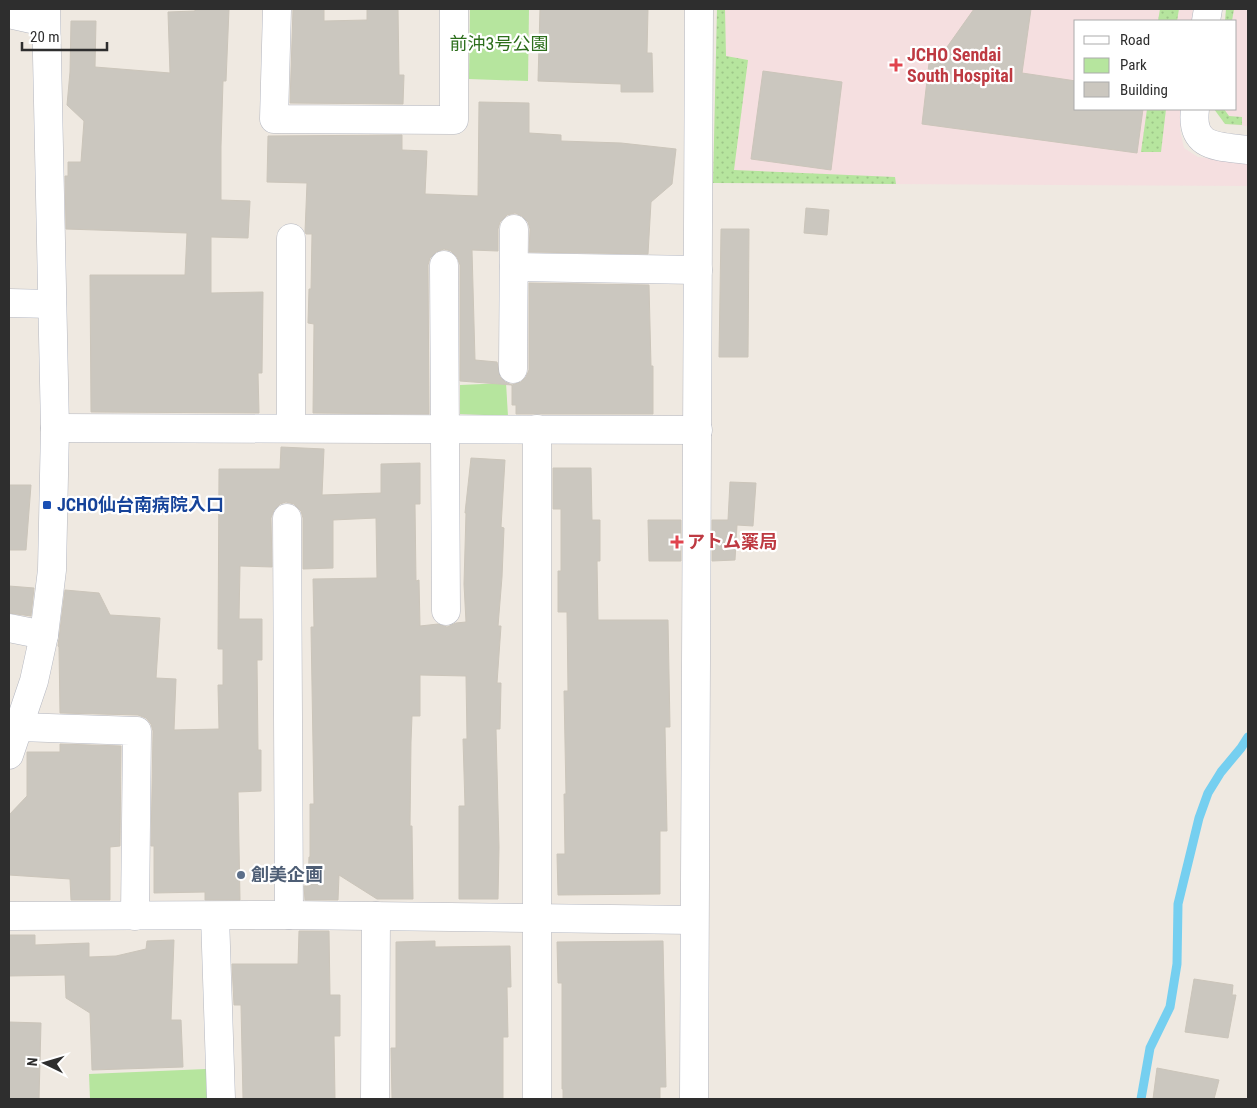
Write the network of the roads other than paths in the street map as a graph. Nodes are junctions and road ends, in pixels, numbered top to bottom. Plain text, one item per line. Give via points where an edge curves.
1 (277, 9) edge
2 (454, 9) edge
3 (699, 9) edge
4 (9, 14) edge
5 (45, 15) edge
6 (1195, 110) edge
7 (1248, 150) edge
8 (514, 229) dead end
9 (291, 238) dead end
10 (444, 265) dead end
11 (514, 267) junction
12 (698, 270) junction
13 (9, 303) edge
14 (52, 304) junction
15 (513, 369) dead end
16 (55, 428) junction
17 (291, 428) junction
18 (445, 428) junction
19 (537, 428) junction
20 (698, 430) junction
21 (287, 518) dead end
22 (446, 612) dead end
23 (9, 628) edge
24 (44, 635) junction
25 (19, 727) junction
26 (9, 755) edge
27 (9, 916) edge
28 (135, 916) junction
29 (215, 916) junction
30 (289, 916) junction
31 (376, 916) junction
32 (536, 918) junction
33 (694, 920) junction
34 (221, 1099) edge
35 (375, 1099) edge
36 (537, 1099) edge
37 (694, 1099) edge

1 - 2 street via 274,120 454,120
3 - 12 street
4 - 5 street
5 - 14 street
6 - 7 street via 1195,128 1200,138 1210,145
8 - 11 street
9 - 17 street
10 - 18 street
11 - 12 street
11 - 15 street
12 - 20 street
13 - 14 street
14 - 16 street
16 - 17 street
16 - 24 street via 52,570
17 - 18 street
18 - 19 street
18 - 22 street
19 - 20 street
19 - 32 street
20 - 33 street
21 - 30 street
23 - 24 street
24 - 25 street
25 - 26 street
25 - 28 street via 136,731
27 - 28 street
28 - 29 street
29 - 30 street
29 - 34 street
30 - 31 street
31 - 32 street
31 - 35 street
32 - 33 street
32 - 36 street
33 - 37 street

